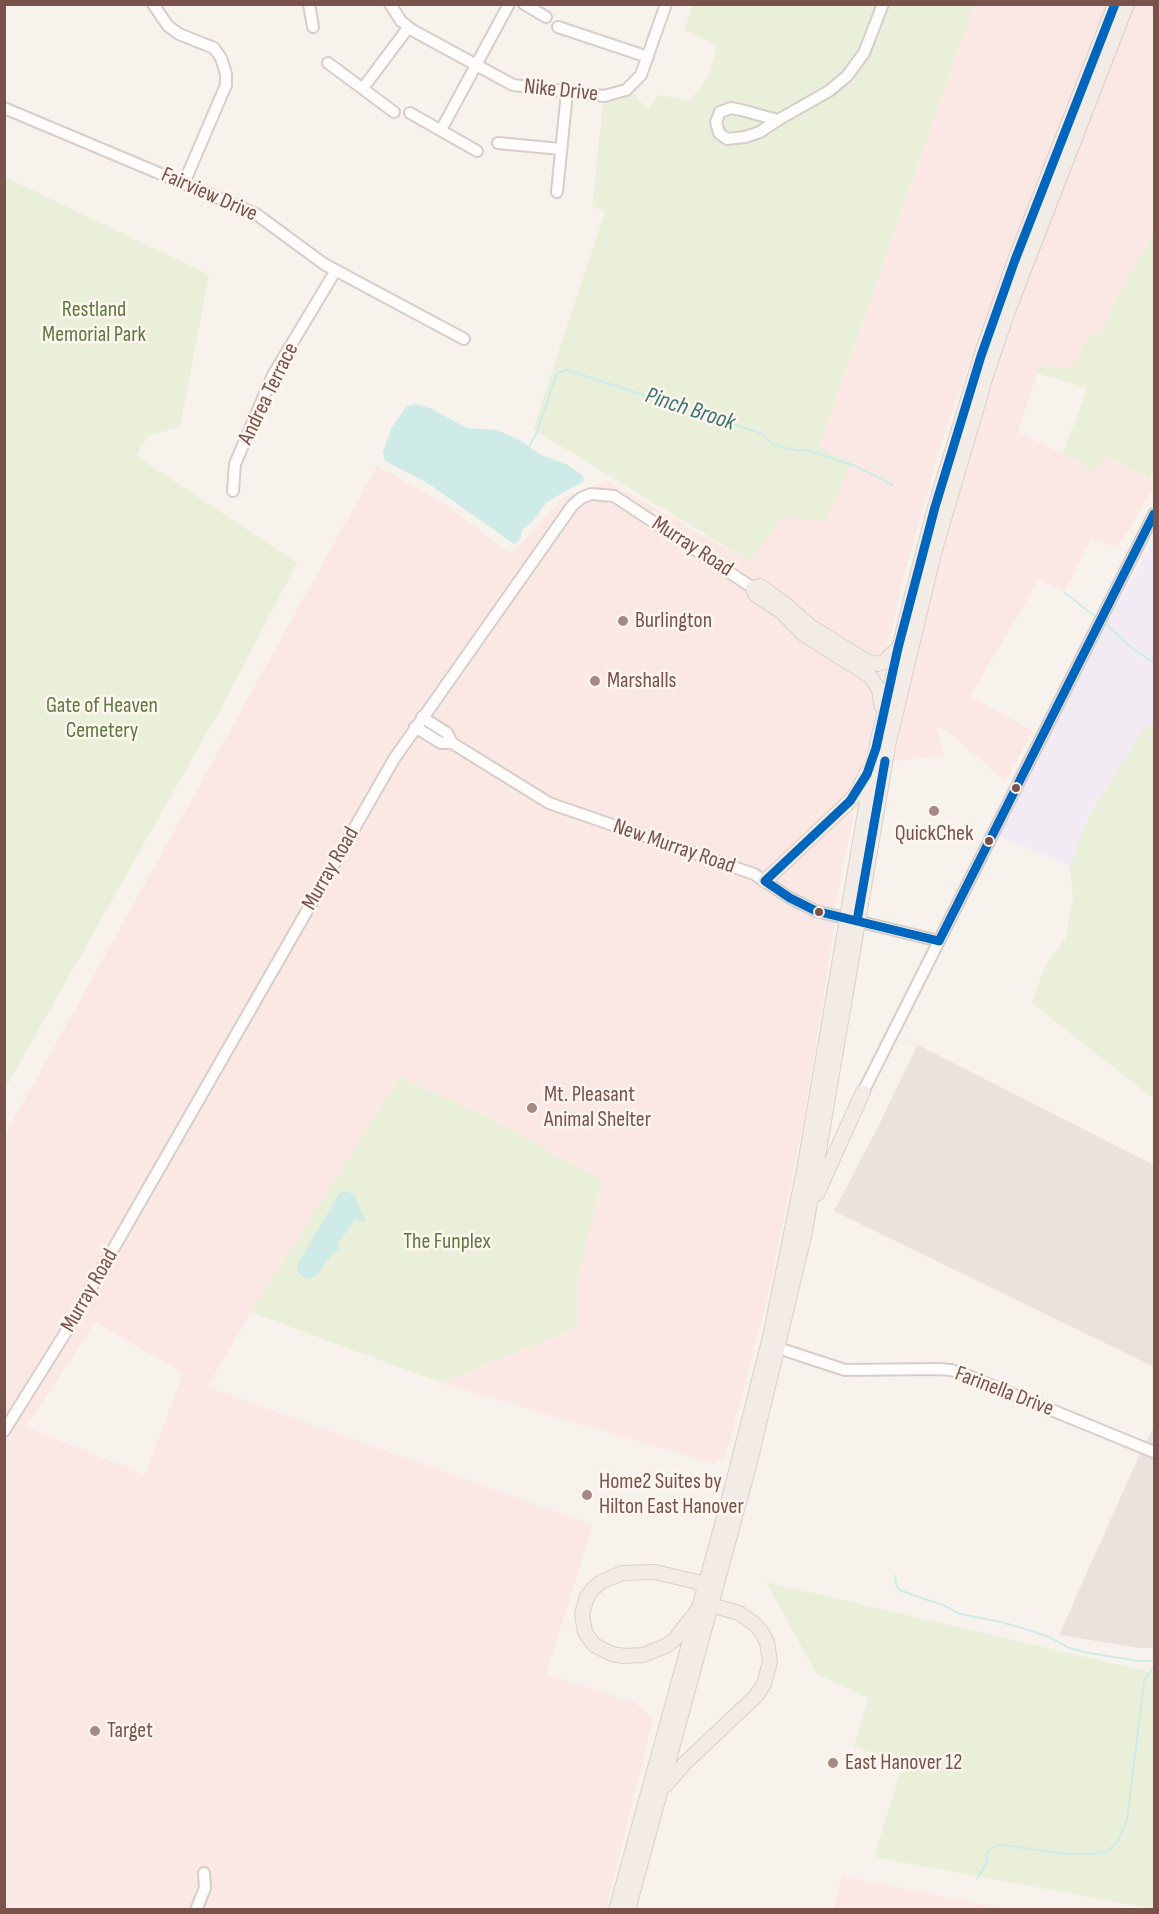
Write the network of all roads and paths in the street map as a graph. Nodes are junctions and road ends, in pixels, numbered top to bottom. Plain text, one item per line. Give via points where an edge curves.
1 (153, 4) edge
2 (309, 4) edge
3 (390, 4) edge
4 (509, 4) edge
5 (524, 4) edge
6 (666, 4) edge
7 (883, 4) edge
8 (1115, 4) edge
9 (1127, 4) edge
10 (546, 16) dead end
11 (313, 27) dead end
12 (558, 27) dead end
13 (408, 28) junction
14 (648, 57) junction
15 (328, 63) dead end
16 (476, 65) junction
17 (363, 88) junction
18 (567, 92) junction
19 (4, 108) edge
20 (394, 112) dead end
21 (410, 113) dead end
22 (778, 120) junction
23 (441, 130) junction
24 (498, 143) dead end
25 (561, 149) junction
26 (477, 151) dead end
27 (184, 183) junction
28 (557, 192) dead end
29 (336, 270) junction
30 (464, 339) dead end
31 (233, 491) dead end
32 (1155, 514) edge
33 (753, 588) junction
34 (898, 648) junction
35 (883, 712) junction
36 (422, 717) junction
37 (415, 727) junction
38 (452, 743) junction
39 (876, 748) junction
40 (765, 881) junction
41 (852, 919) junction
42 (939, 941) junction
43 (863, 1092) joint
44 (806, 1218) junction
45 (778, 1348) junction
46 (4, 1431) edge
47 (1155, 1452) edge
48 (711, 1586) junction
49 (712, 1606) junction
50 (697, 1611) junction
51 (662, 1790) junction
52 (204, 1873) dead end
53 (196, 1910) edge
54 (616, 1910) edge
55 (628, 1910) edge

1 - 27 street via 168,26 179,34 214,48 226,74 225,85
2 - 11 street
3 - 13 street, Nike Drive
4 - 16 street
5 - 10 street
6 - 14 street, Nike Drive
7 - 22 street via 864,52 847,76
8 - 34 main road via 986,341 935,507
9 - 41 main road via 1008,311 947,503 910,647
12 - 14 street
13 - 16 street, Nike Drive
13 - 17 street
14 - 18 street, Nike Drive via 637,81 620,93 604,96
15 - 17 street
16 - 18 street, Nike Drive via 517,87
16 - 23 street
17 - 20 street
18 - 25 street
19 - 27 street, Fairview Drive
21 - 23 street
22 - 22 street via 731,108 720,112 716,128 723,137 734,139 760,132
23 - 26 street
24 - 25 street
25 - 28 street
27 - 29 street, Fairview Drive via 256,214
29 - 30 street, Fairview Drive
29 - 31 street, Andrea Terrace via 273,375 235,464
32 - 42 street
33 - 34 main road via 760,586 810,626 866,661 884,662
33 - 35 main road via 756,595 782,612 803,634 870,676 879,690
33 - 36 street, Murray Road via 614,496 586,495 572,506
34 - 35 main road
35 - 39 main road
36 - 37 street, Murray Road
36 - 38 street, New Murray Road via 447,733
37 - 38 street, New Murray Road via 441,742
37 - 46 street, Murray Road via 64,1335
38 - 40 street, New Murray Road via 549,804
39 - 40 main road via 857,792
39 - 41 main road
40 - 41 street, New Murray Road via 809,908
41 - 42 street, New Murray Road
41 - 44 main road via 831,1087
41 - 48 main road via 790,1242
42 - 43 street
43 - 44 main road
44 - 45 main road
45 - 47 street, Farinella Drive via 845,1370 951,1370
45 - 48 main road
48 - 49 main road
48 - 50 main road
48 - 50 main road via 655,1572 622,1572 593,1590 584,1605 582,1622 594,1645 612,1654 634,1656 666,1646
49 - 50 main road
49 - 51 main road
49 - 51 main road via 739,1613 756,1625 766,1642 769,1672 756,1696
50 - 54 main road
51 - 55 main road
52 - 53 street via 205,1888

